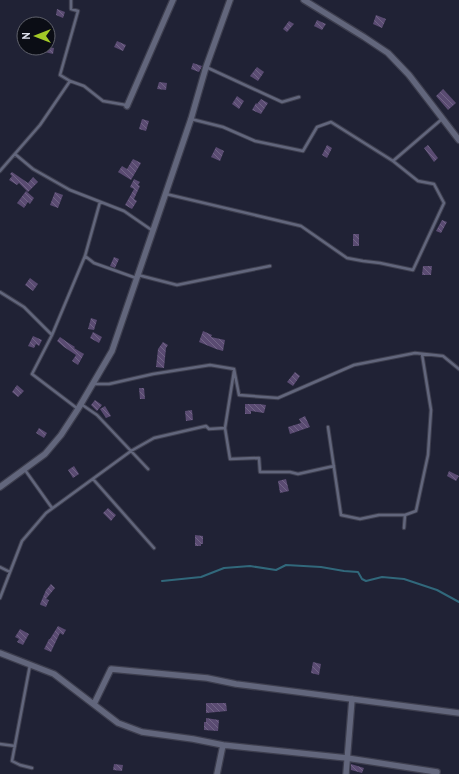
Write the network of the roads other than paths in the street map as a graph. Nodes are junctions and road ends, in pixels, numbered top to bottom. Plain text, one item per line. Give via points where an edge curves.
1 (71, 0) edge
2 (173, 0) edge
3 (230, 0) edge
4 (304, 0) edge
5 (206, 67) junction
6 (70, 80) junction
7 (298, 97) dead end
8 (127, 106) joint
9 (191, 119) junction
10 (443, 119) junction
11 (459, 140) edge
12 (15, 154) junction
13 (393, 161) junction
14 (0, 171) edge
15 (165, 194) junction
16 (100, 202) junction
17 (153, 232) junction
18 (85, 256) junction
19 (270, 266) dead end
20 (137, 277) junction
21 (0, 292) edge
22 (52, 335) junction
23 (422, 354) junction
24 (234, 369) junction
25 (459, 369) edge
26 (93, 384) junction
27 (80, 406) junction
28 (328, 427) dead end
29 (225, 428) junction
30 (131, 451) junction
31 (334, 466) junction
32 (148, 469) dead end
33 (25, 470) junction
34 (93, 479) junction
35 (0, 487) edge
36 (52, 508) junction
37 (405, 515) junction
38 (404, 528) dead end
39 (154, 548) dead end
40 (0, 567) edge
41 (10, 572) junction
42 (0, 598) edge
43 (0, 653) edge
44 (30, 665) junction
45 (352, 699) junction
46 (94, 704) junction
47 (459, 713) edge
48 (0, 744) edge
49 (223, 745) junction
50 (15, 746) junction
51 (347, 758) junction
52 (32, 768) dead end
53 (437, 772) dead end
54 (217, 774) edge
55 (346, 774) edge

1 - 6 lane via 71,9 78,11 60,75
2 - 8 street
3 - 5 street
4 - 10 street via 388,54 410,76
5 - 7 lane via 282,102
5 - 9 street
6 - 8 lane via 84,86 103,101
6 - 12 lane via 40,125
9 - 13 lane via 223,127 255,141 303,151 317,127 331,122
9 - 15 street
10 - 11 street
10 - 13 lane
12 - 14 lane
12 - 16 lane via 33,169 70,190
13 - 15 lane via 418,181 434,184 444,204 413,270 347,258 301,226
15 - 17 street
16 - 17 lane via 124,211
16 - 18 lane
17 - 20 street
18 - 20 lane via 94,263
18 - 22 lane
19 - 20 lane via 177,285
20 - 26 street via 112,351
21 - 22 lane via 24,307
22 - 27 lane via 32,374
23 - 24 lane via 354,365 278,398 239,395
23 - 25 lane via 443,356
23 - 37 lane via 431,410 428,455 416,511
24 - 26 lane via 210,365 109,384
24 - 29 lane
26 - 27 street
27 - 30 lane via 97,415
27 - 33 street via 45,454
28 - 31 lane
29 - 30 lane via 209,429 206,426 154,438
29 - 31 lane via 230,459 258,458 260,472 298,474
30 - 32 lane
30 - 34 lane
31 - 37 lane via 341,515 360,519 379,515
33 - 35 street
33 - 36 lane
34 - 36 lane
34 - 39 lane
36 - 41 lane via 22,541
37 - 38 lane
40 - 41 lane
41 - 42 lane
43 - 44 street
44 - 46 street via 54,674
44 - 50 lane
45 - 46 street via 207,678 111,669
45 - 47 street
45 - 51 street
46 - 49 street via 118,723 142,732
48 - 50 lane
49 - 51 street
49 - 54 street
50 - 52 lane via 12,761
51 - 53 street
51 - 55 street

